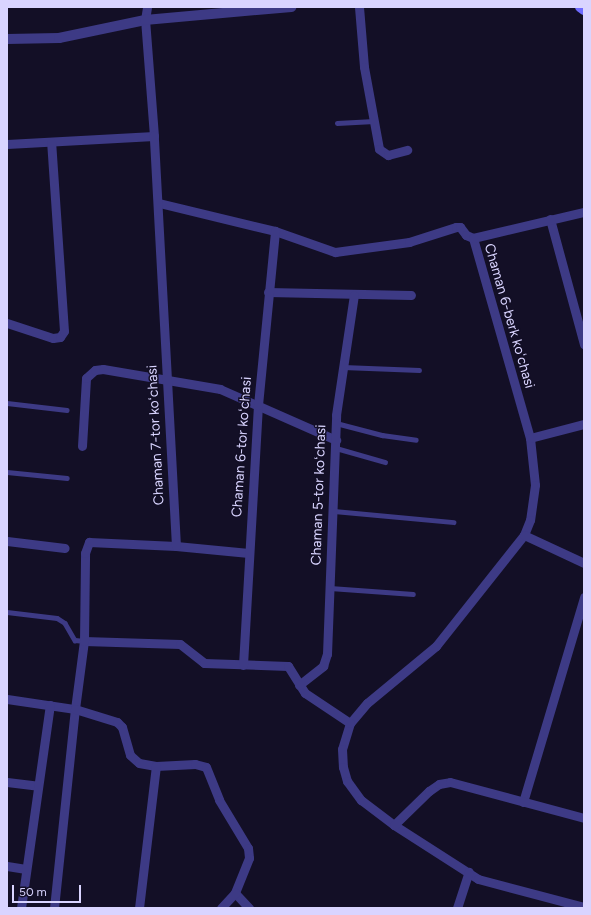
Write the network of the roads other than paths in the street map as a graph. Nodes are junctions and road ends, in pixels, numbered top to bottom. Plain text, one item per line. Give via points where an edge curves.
1 (147, 7) edge
2 (291, 7) edge
3 (359, 7) edge
4 (580, 7) edge
5 (246, 9) edge
6 (584, 10) edge
7 (145, 20) junction
8 (7, 39) edge
9 (374, 121) junction
10 (337, 123) dead end
11 (154, 136) junction
12 (51, 142) junction
13 (7, 144) edge
14 (407, 150) dead end
15 (159, 203) junction
16 (584, 212) edge
17 (550, 219) junction
18 (275, 231) junction
19 (473, 238) junction
20 (268, 292) junction
21 (354, 295) junction
22 (411, 295) dead end
23 (581, 322) edge
24 (7, 323) edge
25 (584, 344) edge
26 (343, 366) junction
27 (418, 370) dead end
28 (167, 379) junction
29 (7, 403) edge
30 (258, 405) junction
31 (67, 410) dead end
32 (336, 423) junction
33 (584, 424) edge
34 (530, 438) junction
35 (416, 440) dead end
36 (336, 444) junction
37 (82, 446) dead end
38 (385, 462) dead end
39 (7, 472) edge
40 (67, 478) dead end
41 (334, 511) junction
42 (453, 522) dead end
43 (524, 535) junction
44 (7, 542) edge
45 (176, 546) junction
46 (65, 548) dead end
47 (249, 553) junction
48 (584, 563) edge
49 (330, 588) junction
50 (413, 594) dead end
51 (584, 597) edge
52 (7, 612) edge
53 (84, 641) junction
54 (243, 665) junction
55 (299, 685) junction
56 (7, 699) edge
57 (50, 705) junction
58 (74, 709) junction
59 (350, 723) junction
60 (156, 766) junction
61 (7, 782) edge
62 (38, 786) junction
63 (523, 802) junction
64 (584, 818) edge
65 (394, 826) junction
66 (7, 866) edge
67 (26, 869) junction
68 (468, 872) junction
69 (235, 893) junction
70 (584, 907) edge
71 (21, 908) edge
72 (54, 908) edge
73 (139, 908) edge
74 (221, 908) edge
75 (250, 908) edge
76 (457, 908) edge

1 - 7 street, Chaman 7-tor koʻchasi
2 - 5 street
3 - 9 street via 364,68
4 - 6 main road
5 - 7 street
7 - 8 street via 67,37
7 - 11 street, Chaman 7-tor koʻchasi
9 - 10 lane
9 - 14 street via 381,152 388,156
11 - 12 street
11 - 15 street, Chaman 7-tor koʻchasi
12 - 13 street
12 - 24 street via 64,331 60,337 53,338
15 - 18 street
15 - 28 street, Chaman 7-tor koʻchasi
16 - 17 street
17 - 19 street
17 - 23 street
18 - 19 street, Chaman 6-berk koʻchasi via 335,252 410,242 456,227 460,227 466,235
18 - 20 street, Chaman 6-tor koʻchasi
19 - 34 street, Chaman 6-berk koʻchasi
20 - 21 street
20 - 30 street, Chaman 6-tor koʻchasi
21 - 22 street
21 - 26 street, Chaman 5-tor koʻchasi
23 - 25 street
26 - 27 lane
26 - 32 street, Chaman 5-tor koʻchasi
28 - 30 street via 220,389
28 - 37 street via 103,369 90,373 85,386
28 - 45 street, Chaman 7-tor koʻchasi
29 - 31 lane
30 - 36 street
30 - 47 street, Chaman 6-tor koʻchasi
32 - 35 lane via 382,435
32 - 36 street, Chaman 5-tor koʻchasi
33 - 34 street
34 - 43 street, Chaman 6-berk koʻchasi via 535,485 530,520
36 - 38 lane
36 - 41 street, Chaman 5-tor koʻchasi
39 - 40 lane
41 - 42 lane
41 - 49 street, Chaman 5-tor koʻchasi
43 - 48 street
43 - 59 street, Chaman 6-berk koʻchasi via 436,646 367,703
44 - 46 street
45 - 47 street
45 - 53 street via 89,542 85,553
47 - 54 street, Chaman 6-tor koʻchasi
49 - 50 lane
49 - 55 street, Chaman 5-tor koʻchasi via 326,660 323,666
51 - 63 street
52 - 53 lane via 57,618 75,640
53 - 54 street via 180,644 204,662
53 - 58 street
54 - 55 street via 288,666 295,673
55 - 59 street via 305,693
56 - 57 street
57 - 58 street
57 - 62 street
58 - 60 street via 117,722 122,727 132,758 145,765
58 - 72 street
59 - 65 street via 342,749 347,781 361,800
60 - 69 street via 202,765 210,772 219,800 249,854
60 - 73 street
61 - 62 street
62 - 67 street
63 - 64 street
63 - 65 street via 450,782 439,784
65 - 68 street
66 - 67 street
67 - 71 street
68 - 70 street via 489,883
68 - 76 street
69 - 74 street
69 - 75 street

